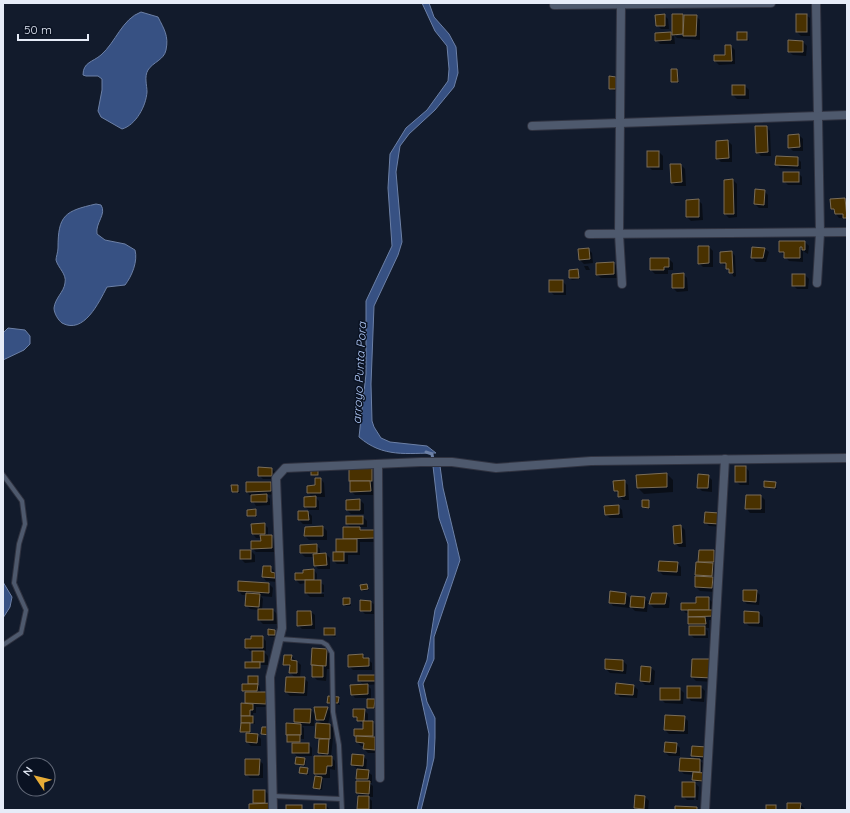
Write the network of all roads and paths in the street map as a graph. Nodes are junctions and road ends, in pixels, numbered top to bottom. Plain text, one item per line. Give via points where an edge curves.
1 (771, 3) edge
2 (816, 3) edge
3 (554, 5) dead end
4 (621, 5) junction
5 (847, 115) edge
6 (818, 116) junction
7 (620, 123) junction
8 (532, 126) dead end
9 (847, 232) edge
10 (820, 233) junction
11 (589, 234) dead end
12 (619, 234) junction
13 (817, 283) dead end
14 (622, 284) dead end
15 (847, 458) edge
16 (725, 459) junction
17 (378, 464) junction
18 (3, 475) edge
19 (280, 639) junction
20 (3, 645) edge
21 (380, 778) dead end
22 (273, 796) junction
23 (341, 799) junction
24 (273, 810) edge
25 (342, 810) edge
26 (705, 810) edge

1 - 4 street
2 - 6 street
3 - 4 street
4 - 7 street
5 - 6 street
6 - 7 street
6 - 10 street
7 - 8 street
7 - 12 street
9 - 10 street
10 - 12 street
10 - 13 street
11 - 12 street
12 - 14 street
15 - 16 street
16 - 17 street via 591,461 496,468 452,462
16 - 26 street
17 - 19 street via 285,468 276,478 282,628
17 - 21 street
18 - 20 lane via 22,501 25,524 19,544 14,583 26,610 22,633
19 - 22 street via 270,677
19 - 23 lane via 322,642 332,653 333,712 339,746
22 - 23 lane
22 - 24 street
23 - 25 lane

